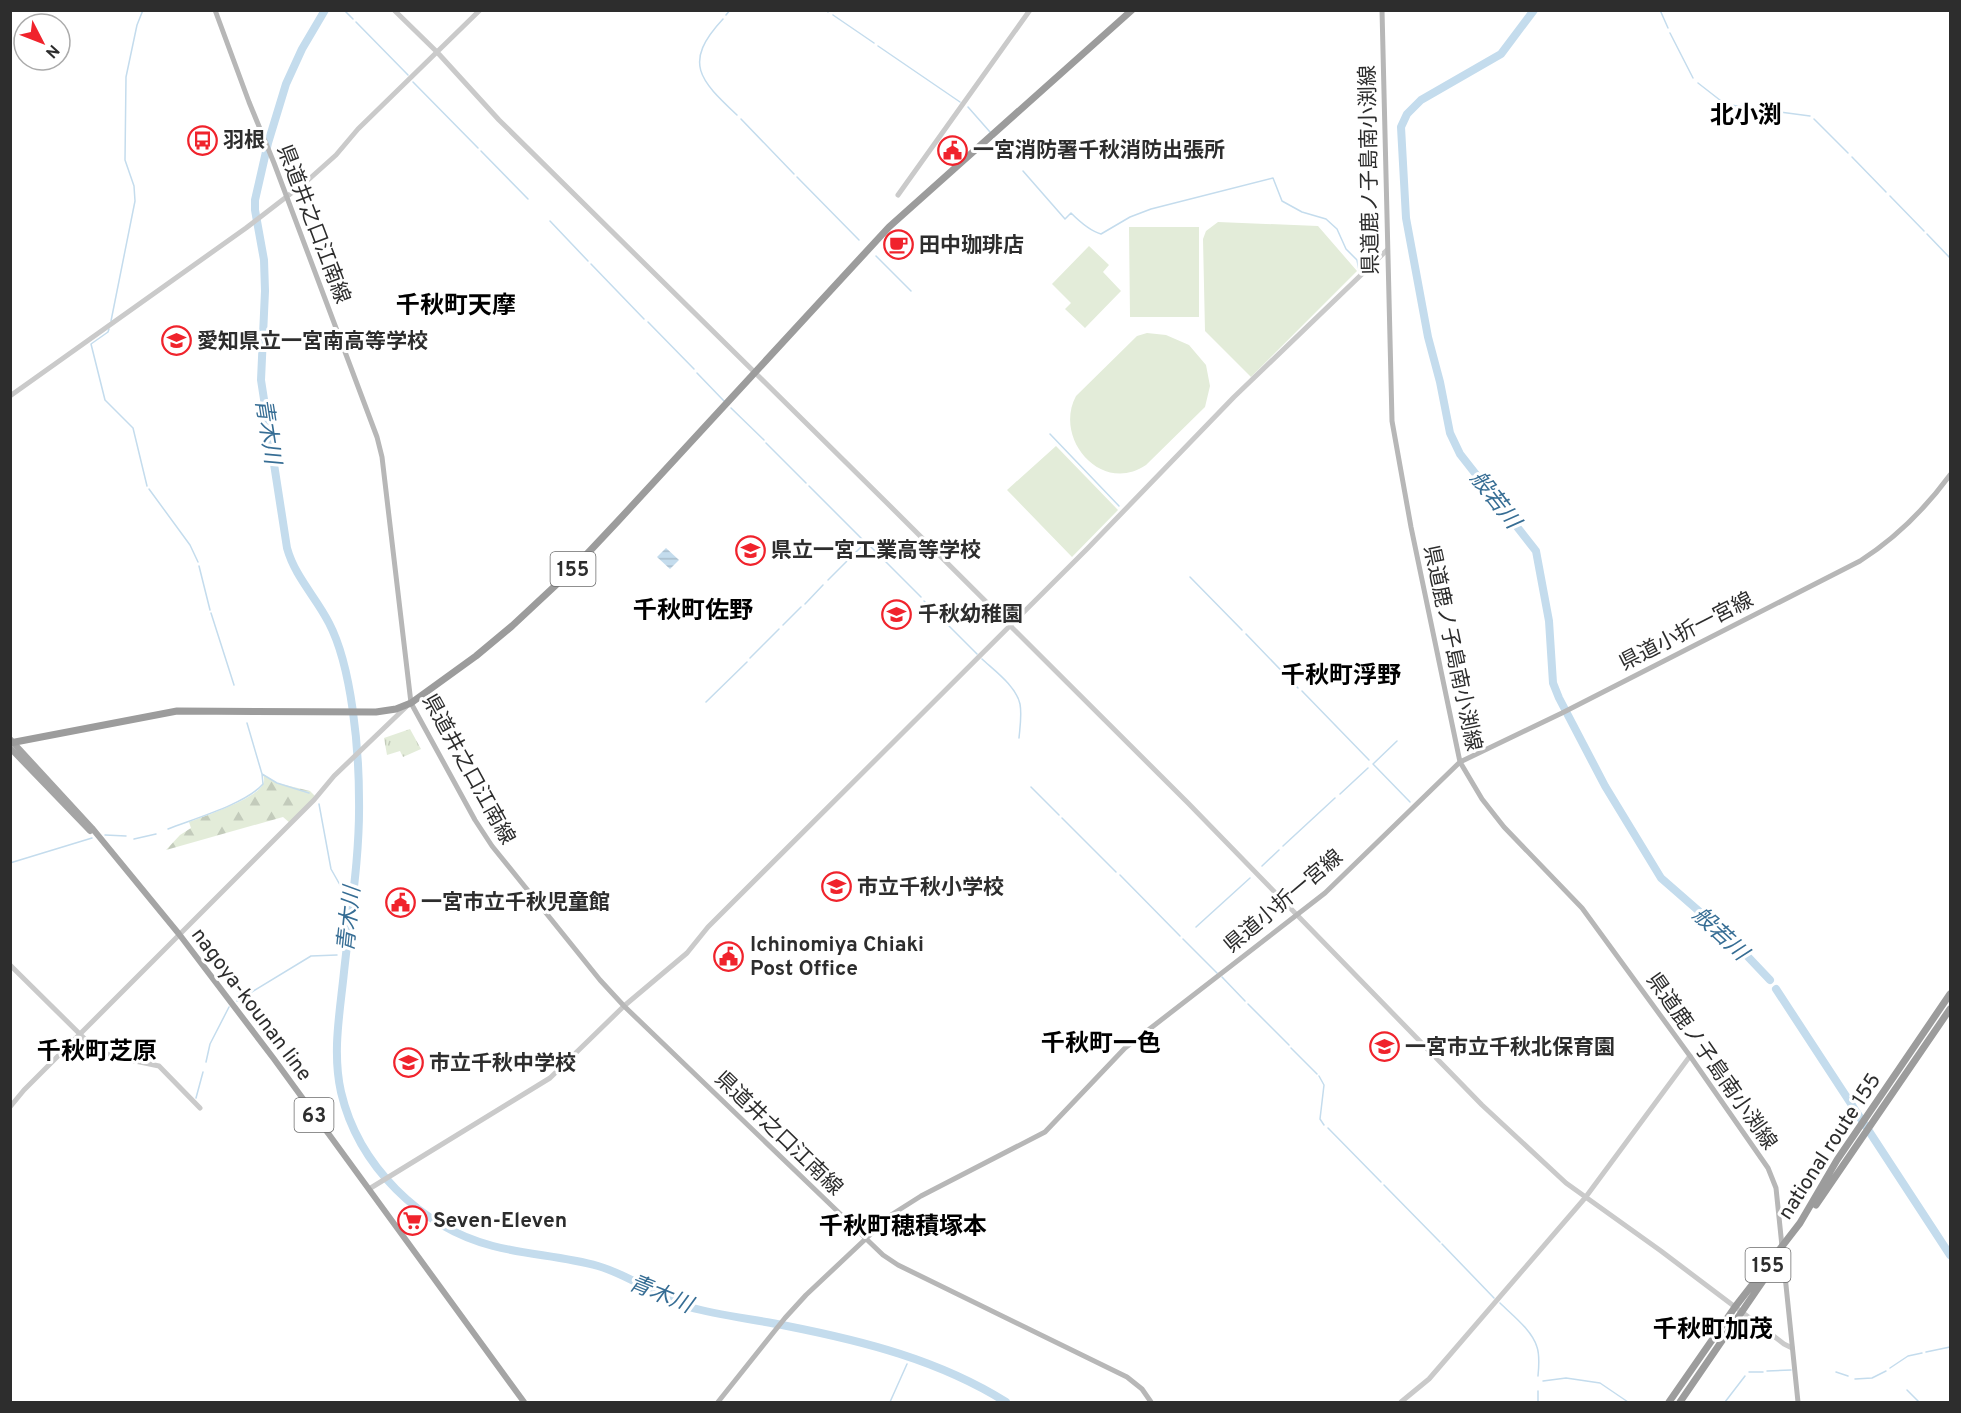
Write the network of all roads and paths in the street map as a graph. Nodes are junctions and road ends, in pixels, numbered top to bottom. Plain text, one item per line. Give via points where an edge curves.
1 (215, 10) edge
2 (394, 10) edge
3 (480, 10) edge
4 (1030, 10) edge
5 (1132, 10) edge
6 (1139, 10) edge
7 (1382, 10) edge
8 (437, 52) junction
9 (898, 195) dead end
10 (287, 197) junction
11 (1387, 250) junction
12 (754, 374) junction
13 (10, 396) edge
14 (1950, 475) edge
15 (1010, 626) junction
16 (411, 703) junction
17 (11, 743) edge
18 (1460, 762) junction
19 (1296, 916) junction
20 (179, 934) junction
21 (10, 965) edge
22 (1950, 994) edge
23 (624, 1006) junction
24 (1950, 1009) edge
25 (80, 1034) junction
26 (1690, 1056) junction
27 (10, 1107) edge
28 (200, 1108) dead end
29 (369, 1190) junction
30 (1585, 1198) junction
31 (865, 1239) junction
32 (1781, 1251) junction
33 (1738, 1310) junction
34 (1792, 1348) junction
35 (524, 1402) edge
36 (718, 1402) edge
37 (1151, 1402) edge
38 (1401, 1402) edge
39 (1670, 1402) edge
40 (1680, 1402) edge
41 (1798, 1402) edge

1 - 10 main road, 県道井之口江南線
2 - 8 street
3 - 8 street
4 - 9 street
5 - 12 highway, 155 via 889,227
6 - 12 highway, 155 via 894,228
7 - 11 main road, 県道鹿ノ子島南小渕線
8 - 10 street via 336,154
8 - 12 street via 499,120
10 - 13 street
10 - 16 main road, 県道井之口江南線 via 382,458
11 - 15 street via 1305,327
11 - 18 main road, 県道鹿ノ子島南小渕線 via 1392,421
12 - 15 street
12 - 16 highway, 155 via 571,571 482,651
14 - 18 main road, 県道小折一宮線 via 1902,530 1860,561
15 - 19 street
15 - 23 street via 708,927 687,953
16 - 17 highway, 155 via 376,712 177,711
16 - 20 street
16 - 23 main road, 県道井之口江南線 via 492,846
17 - 20 main road, nagoya-kounan line / 63 via 53,784
18 - 19 main road, 県道小折一宮線 via 1325,893
18 - 26 main road, 県道鹿ノ子島南小渕線 via 1504,827 1582,908
19 - 30 street via 1482,1105
19 - 31 main road, 県道小折一宮線 via 1125,1048 1045,1132 898,1209
20 - 25 street
20 - 29 main road, nagoya-kounan line / 63
21 - 25 street
22 - 32 highway, national route 155 / 155 via 1837,1160
23 - 29 street via 550,1078
23 - 31 main road, 県道井之口江南線
24 - 32 highway, national route 155 / 155
25 - 27 street
25 - 28 street via 96,1050 159,1066
26 - 30 street
26 - 32 main road, 県道鹿ノ子島南小渕線 via 1773,1178
29 - 35 main road, nagoya-kounan line / 63
30 - 33 street
30 - 38 street via 1429,1379
31 - 36 main road, 県道小折一宮線 via 784,1318
31 - 37 main road, 県道井之口江南線 via 898,1265 1127,1377
32 - 33 highway, national route 155 / 155
32 - 34 main road, 県道鹿ノ子島南小渕線
33 - 34 street
33 - 39 highway, national route 155 / 155
33 - 40 highway, national route 155 / 155
34 - 41 main road, 県道鹿ノ子島南小渕線

